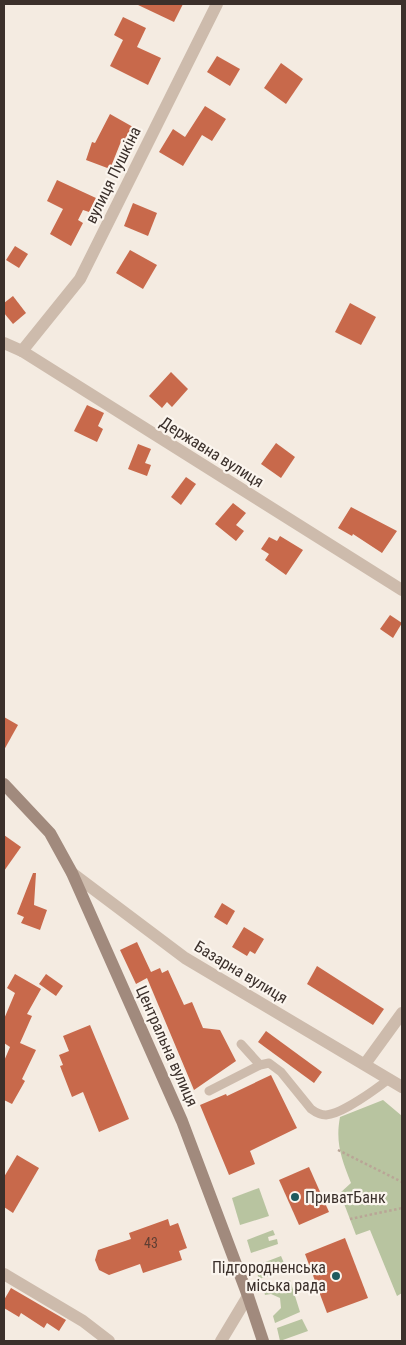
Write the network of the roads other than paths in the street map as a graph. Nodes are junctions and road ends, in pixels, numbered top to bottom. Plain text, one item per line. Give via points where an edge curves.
1 (217, 4) edge
2 (4, 343) edge
3 (22, 351) junction
4 (402, 590) edge
5 (4, 784) edge
6 (72, 874) junction
7 (402, 1013) edge
8 (241, 1044) dead end
9 (365, 1064) junction
10 (260, 1065) junction
11 (389, 1079) junction
12 (402, 1086) edge
13 (209, 1091) dead end
14 (4, 1274) edge
15 (248, 1296) junction
16 (109, 1341) edge
17 (221, 1341) edge
18 (263, 1341) edge

1 - 3 street, вулиця Пушкіна via 80,280
2 - 3 street, Державна вулиця
3 - 4 street, Державна вулиця
5 - 6 main road, Центральна вулиця via 50,833
6 - 9 street, Базарна вулиця via 185,958
6 - 15 main road, Центральна вулиця via 182,1121
7 - 9 street
8 - 10 lane
9 - 11 street, Базарна вулиця
10 - 11 lane via 276,1067 311,1109 326,1115 366,1096
10 - 13 lane
11 - 12 street, Базарна вулиця
14 - 16 street
15 - 17 street
15 - 18 main road, Центральна вулиця

